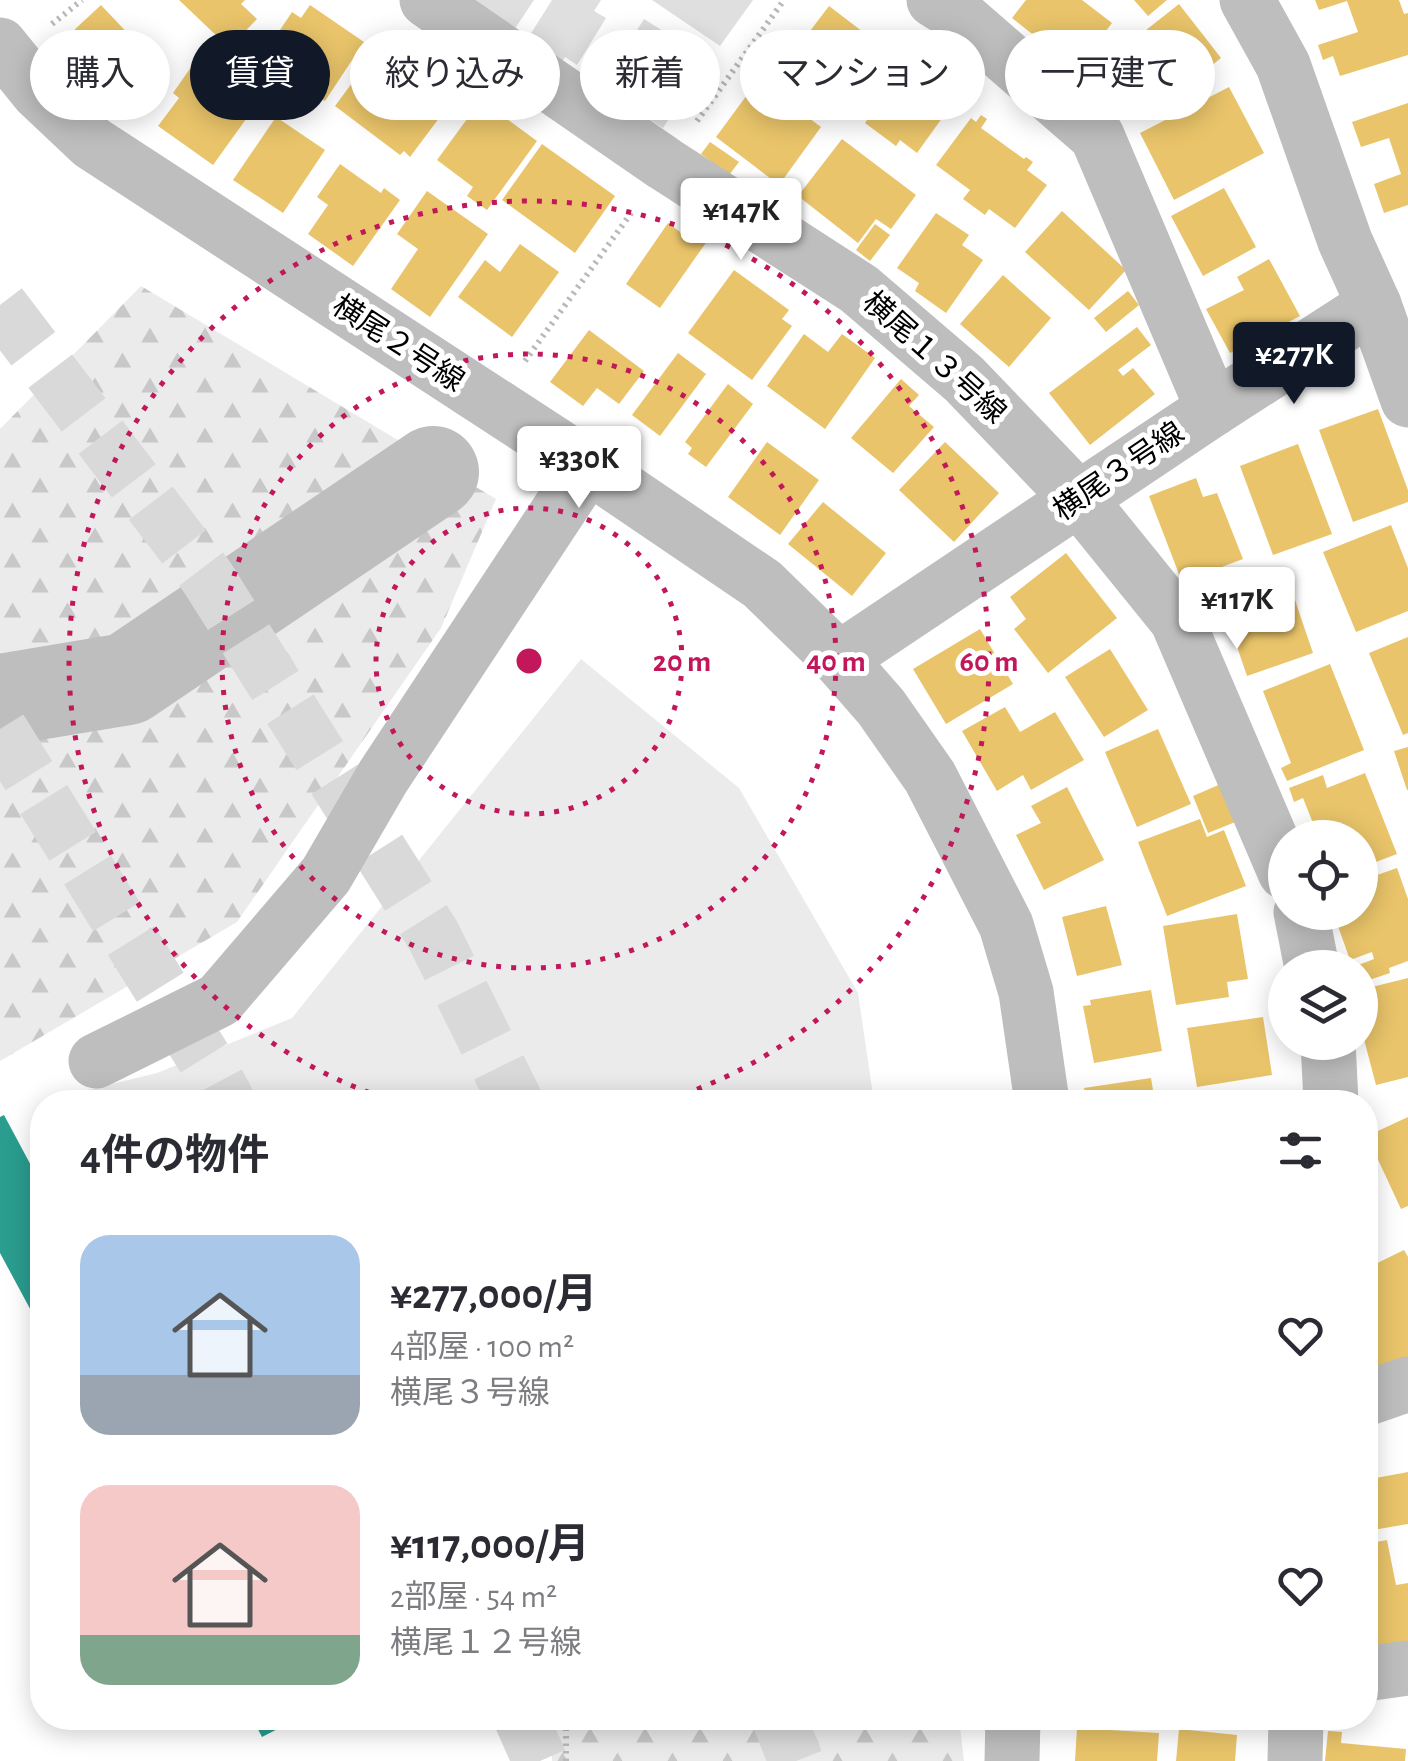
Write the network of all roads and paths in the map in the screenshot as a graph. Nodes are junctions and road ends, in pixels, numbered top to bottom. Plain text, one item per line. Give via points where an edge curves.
1 (427, 0) edge
2 (784, 0) edge
3 (934, 0) edge
4 (1247, 0) edge
5 (0, 45) edge
6 (689, 132) dead end
7 (636, 206) dead end
8 (1374, 305) junction
9 (521, 366) dead end
10 (1408, 400) edge
11 (1213, 409) junction
12 (588, 466) junction
13 (1079, 498) junction
14 (839, 659) junction
15 (1268, 832) edge
16 (96, 1060) dead end
17 (1329, 1060) edge
18 (1040, 1090) edge
19 (1330, 1090) edge
20 (1408, 1384) edge
21 (1378, 1394) edge
22 (1408, 1668) edge
23 (1378, 1672) edge
24 (566, 1730) edge
25 (1013, 1730) edge
26 (1296, 1730) edge
27 (566, 1761) edge
28 (1012, 1761) edge
29 (1296, 1761) edge

1 - 13 street, 横尾１３号線 via 859,289 964,379
2 - 6 path
3 - 11 street via 1097,136
4 - 8 street via 1283,65
5 - 12 street, 横尾２号線 via 92,143
7 - 9 path
8 - 10 street
8 - 11 street, 横尾３号線
11 - 13 street, 横尾３号線
12 - 14 street, 横尾２号線 via 762,584
12 - 16 street via 326,875 219,1000
13 - 14 street, 横尾３号線
13 - 15 street, 横尾１３号線 via 1177,620
14 - 18 street, 横尾２号線 via 930,778 1006,925 1026,992
17 - 19 street
20 - 21 street
22 - 23 street
24 - 27 path
25 - 28 street
26 - 29 street

